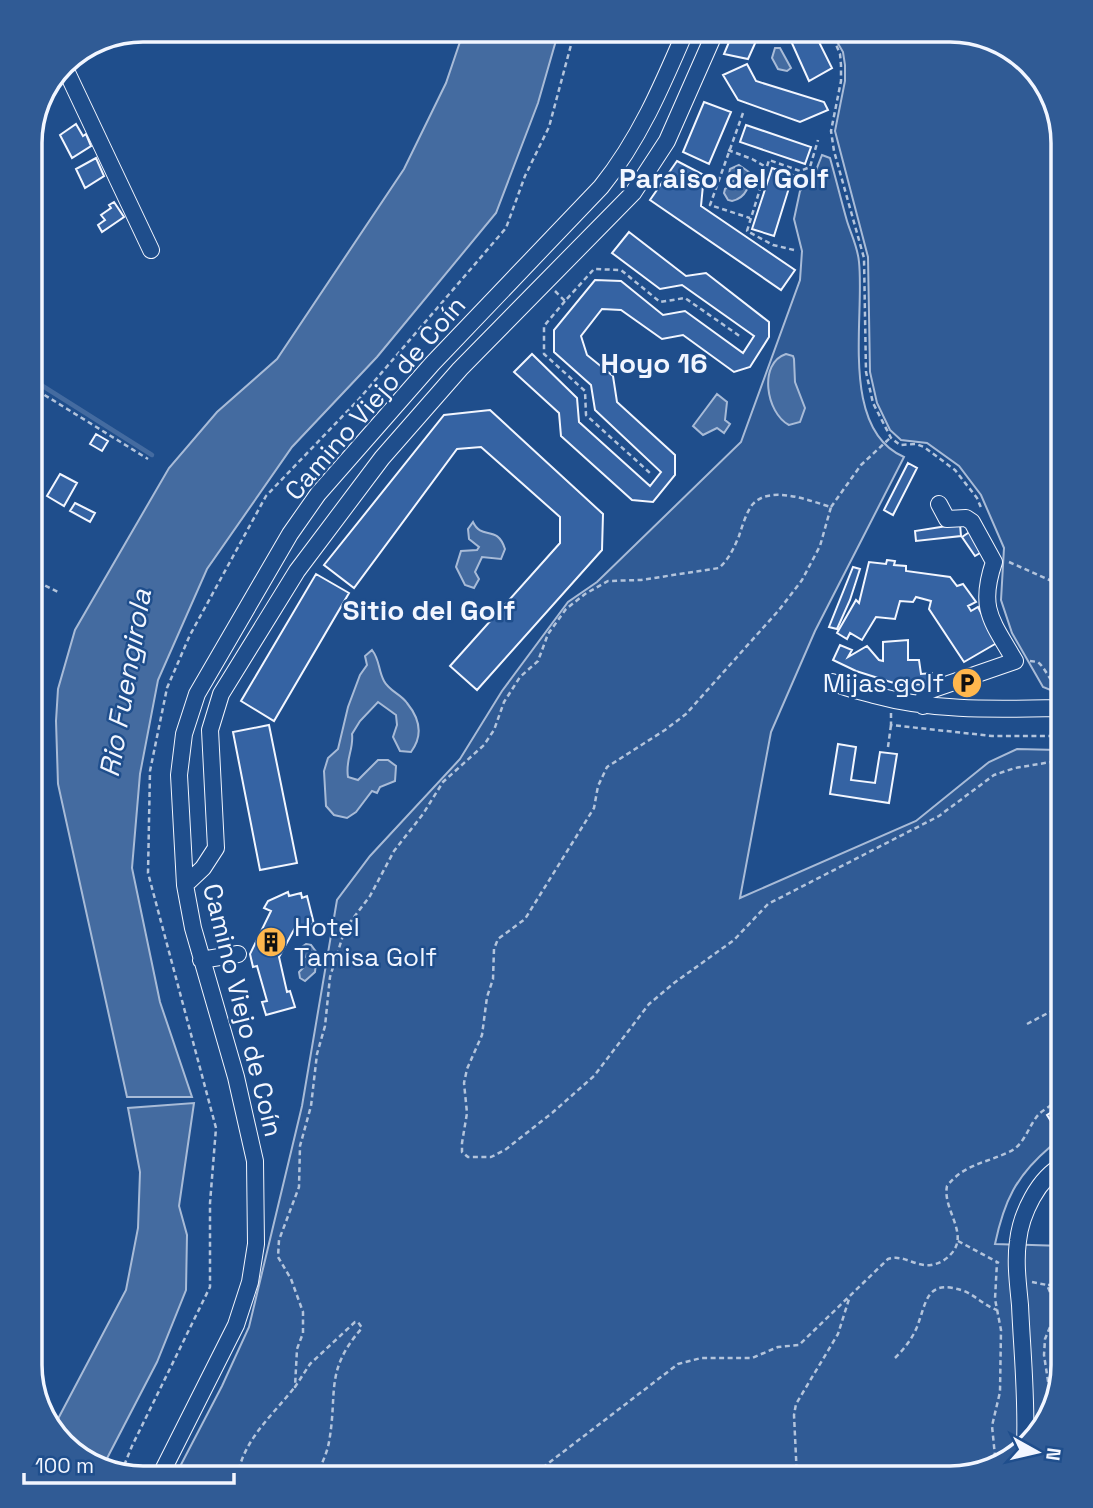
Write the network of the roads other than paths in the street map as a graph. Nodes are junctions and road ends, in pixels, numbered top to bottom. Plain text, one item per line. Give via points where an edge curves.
1 (681, 42) edge
2 (710, 42) edge
3 (670, 68) junction
4 (69, 75) edge
5 (685, 90) junction
6 (658, 94) junction
7 (150, 250) dead end
8 (454, 341) junction
9 (432, 364) junction
10 (457, 366) junction
11 (939, 504) dead end
12 (832, 681) dead end
13 (923, 706) junction
14 (1051, 708) edge
15 (185, 885) junction
16 (238, 954) dead end
17 (201, 960) junction
18 (1051, 1174) edge
19 (1025, 1417) edge
20 (165, 1466) edge

1 - 3 street, Camino Viejo de Coín
2 - 5 street
3 - 5 street
3 - 6 street, Camino Viejo de Coín
4 - 7 street
5 - 6 street
5 - 10 street via 667,141 633,193
6 - 8 street, Camino Viejo de Coín via 623,160 601,187
8 - 9 street, Camino Viejo de Coín
8 - 10 street via 451,353
9 - 10 street
9 - 15 street, Camino Viejo de Coín via 318,494 197,694 184,734 179,775
10 - 15 street via 297,571 221,694 210,730 216,848
11 - 13 street via 947,519 972,522 994,562 986,609 1015,661 928,691
12 - 13 street
13 - 14 street
15 - 17 street, Camino Viejo de Coín
16 - 17 street
17 - 20 street, Camino Viejo de Coín via 255,1161 256,1244 236,1325
18 - 19 street via 1025,1214 1018,1239

